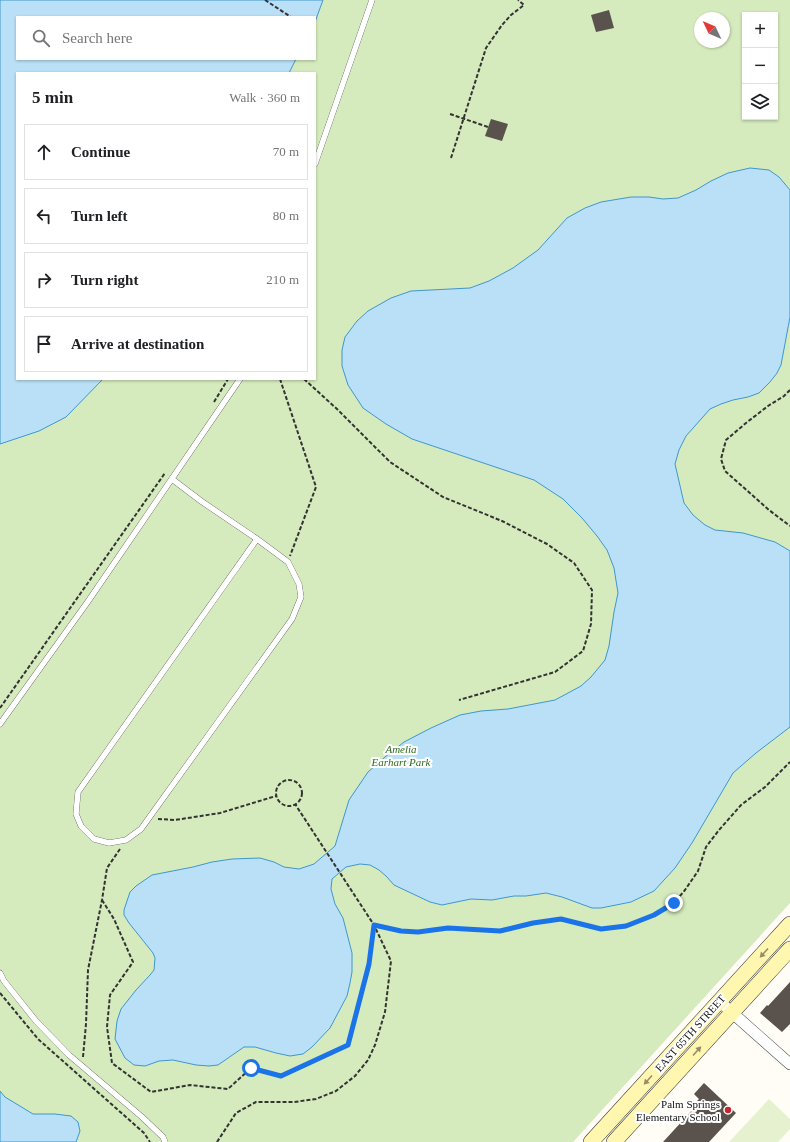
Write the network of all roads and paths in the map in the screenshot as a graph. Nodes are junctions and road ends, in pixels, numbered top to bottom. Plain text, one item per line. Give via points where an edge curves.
1 (265, 0) edge
2 (372, 0) edge
3 (518, 0) edge
4 (289, 16) edge
5 (450, 114) dead end
6 (464, 119) junction
7 (488, 127) dead end
8 (451, 158) dead end
9 (316, 161) edge
10 (227, 380) edge
11 (239, 380) edge
12 (280, 380) edge
13 (305, 380) edge
14 (790, 390) edge
15 (212, 406) dead end
16 (167, 470) dead end
17 (172, 478) junction
18 (790, 526) edge
19 (257, 539) junction
20 (288, 562) junction
21 (459, 700) dead end
22 (0, 708) edge
23 (0, 724) edge
24 (790, 762) edge
25 (276, 796) junction
26 (295, 804) junction
27 (149, 818) junction
28 (126, 840) junction
29 (102, 900) junction
30 (790, 924) edge
31 (374, 925) junction
32 (790, 949) edge
33 (0, 974) edge
34 (719, 1002) junction
35 (732, 1013) junction
36 (790, 1064) edge
37 (81, 1066) junction
38 (165, 1142) edge
39 (217, 1142) edge
40 (591, 1142) edge
41 (614, 1142) edge

1 - 4 path
2 - 9 lane
3 - 6 path via 524,5 510,15 486,48
5 - 6 path
6 - 7 path
6 - 8 path
10 - 15 path
11 - 17 lane
12 - 20 path via 316,487
13 - 21 path via 390,462 443,497 502,521 547,544 574,563 592,590 591,624 583,651 555,672
14 - 18 path via 726,440 721,459 725,470
16 - 22 path
17 - 19 lane
17 - 23 lane
19 - 20 lane
19 - 28 lane via 78,792 76,814 81,826 94,839 109,843
20 - 27 lane via 299,584 301,597 292,619
24 - 31 path via 765,787 740,805 719,830 706,847 698,871 674,903 654,915 626,926 601,929 561,919 500,931 448,928 418,932
25 - 26 path via 281,804
25 - 26 path via 280,783 284,780 294,780 302,792
25 - 27 path via 220,813 175,820
26 - 31 path
27 - 28 lane via 141,829
28 - 29 path via 107,868
29 - 31 path via 114,919 133,962 110,995 107,1028 112,1063 151,1092 190,1085 228,1089 251,1068 281,1076 348,1045 369,964
29 - 37 path via 88,970
30 -> 34 main road, EAST 65TH STREET
31 - 39 path via 391,961 385,1012 368,1060 336,1091 316,1099 256,1102 236,1112
32 - 35 main road, EAST 65TH STREET
33 - 37 lane via 36,1021
34 - 35 street
34 -> 40 main road, EAST 65TH STREET
35 - 36 street
41 -> 35 main road, EAST 65TH STREET
37 - 38 lane via 142,1117

